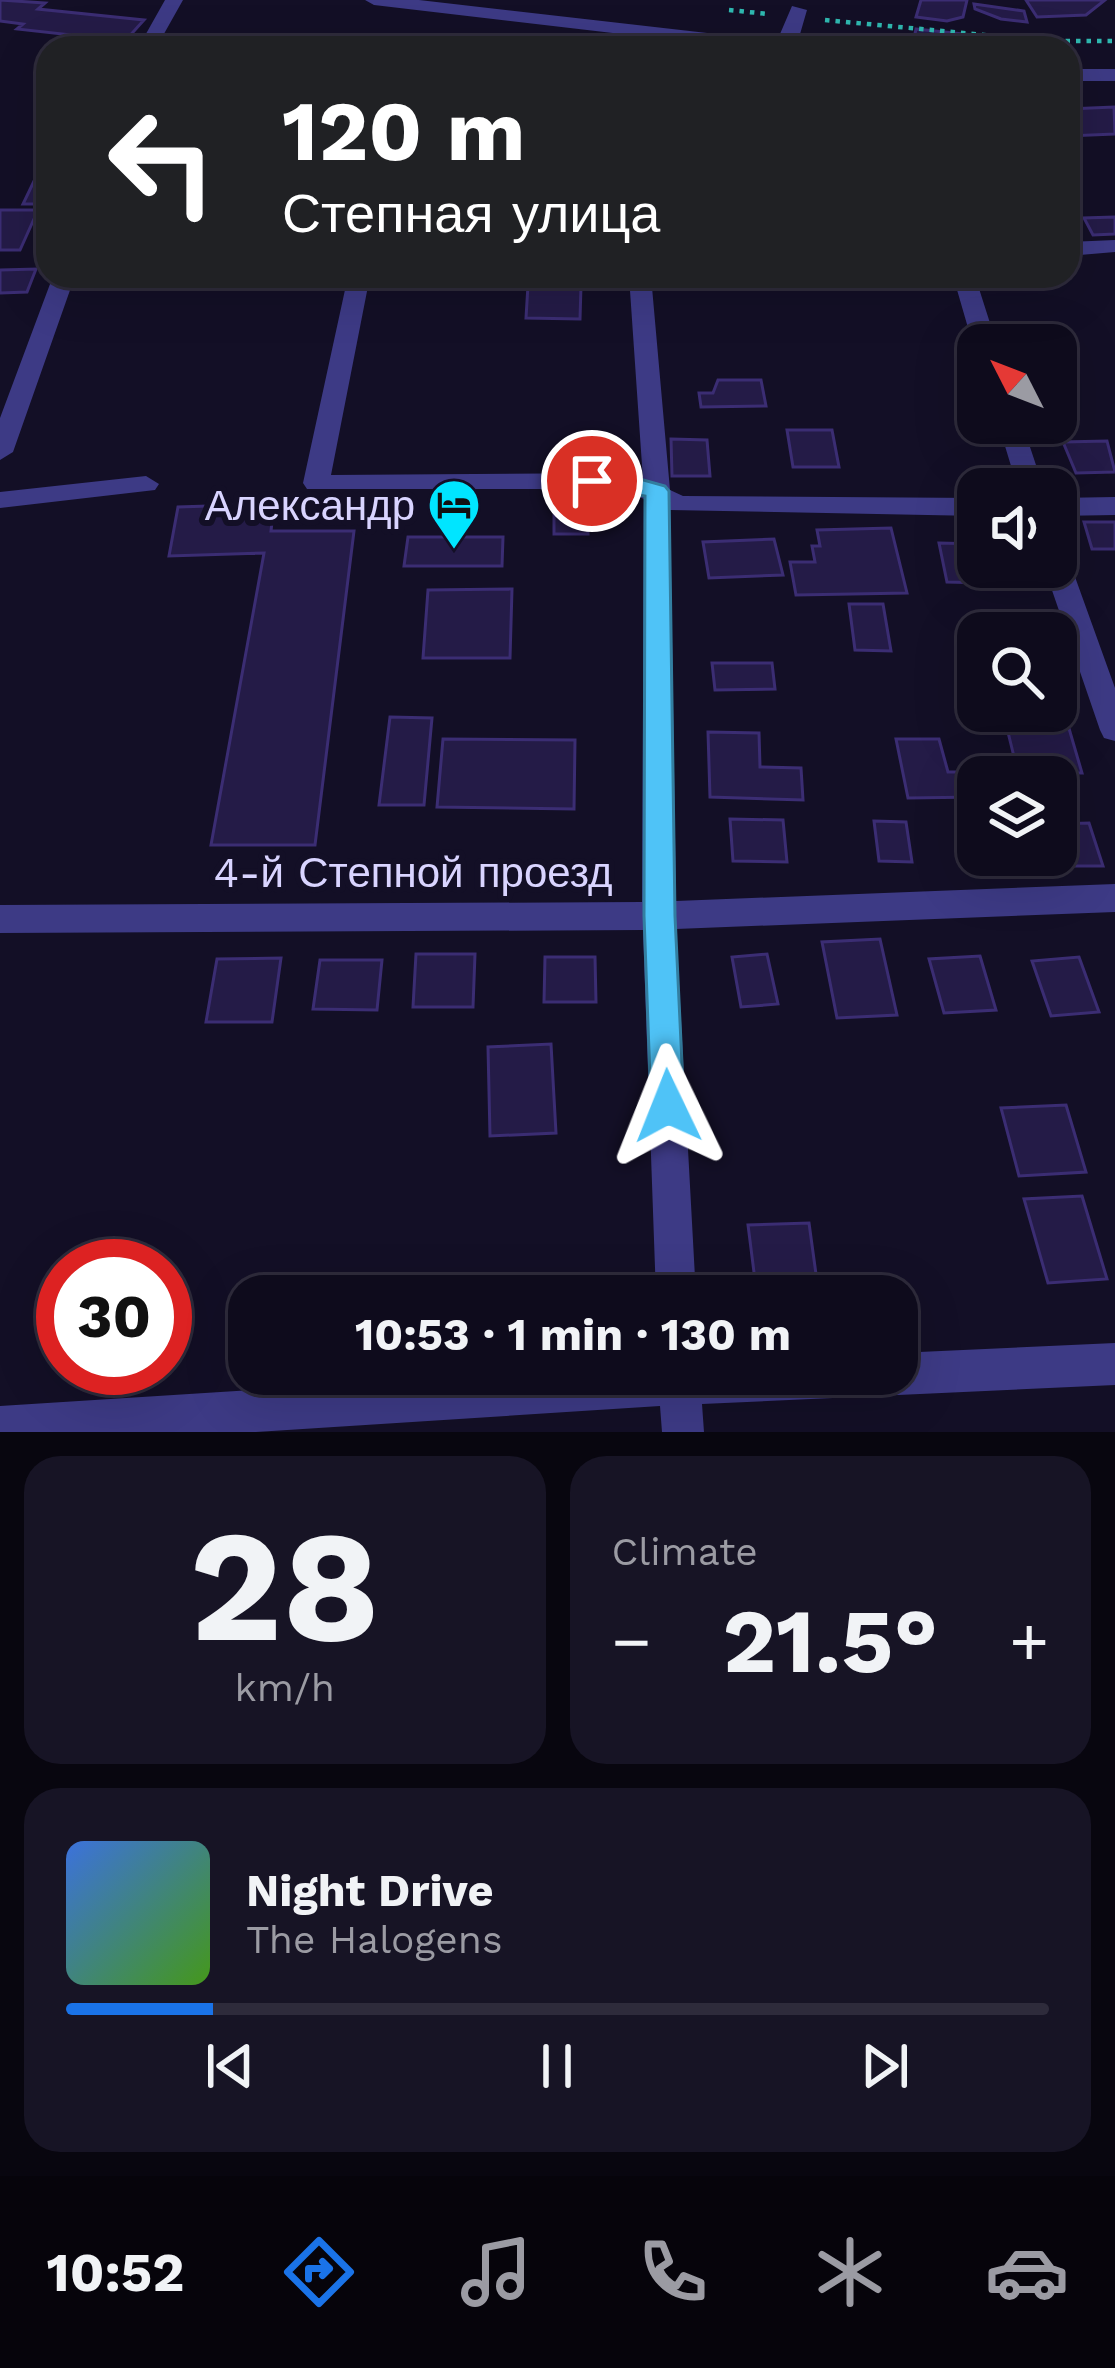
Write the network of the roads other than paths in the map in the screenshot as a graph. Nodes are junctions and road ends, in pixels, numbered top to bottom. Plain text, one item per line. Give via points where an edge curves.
1 (174, 0) edge
2 (374, 0) edge
3 (797, 14) road end
4 (154, 36) edge
5 (656, 36) edge
6 (790, 36) edge
7 (1115, 74) edge
8 (1080, 75) edge
9 (1115, 247) edge
10 (1080, 248) edge
11 (60, 288) edge
12 (357, 288) edge
13 (641, 288) edge
14 (968, 288) edge
15 (979, 324) edge
16 (0, 452) edge
17 (146, 484) dead end
18 (657, 491) junction
19 (0, 500) edge
20 (1115, 506) edge
21 (957, 507) edge
22 (1077, 507) edge
23 (1065, 588) edge
24 (1115, 730) edge
25 (1115, 898) edge
26 (659, 916) junction
27 (0, 919) edge
28 (675, 1275) edge
29 (1115, 1364) edge
30 (918, 1371) edge
31 (453, 1395) edge
32 (681, 1395) edge
33 (0, 1427) edge
34 (683, 1432) edge

1 - 4 street
2 - 5 street
3 - 6 street
7 - 8 street
9 - 10 street
11 - 16 street
12 - 18 street via 316,484 622,481
13 - 18 street
14 - 15 street
17 - 19 street
18 - 21 street via 680,504
18 - 26 street
20 - 22 street
23 - 24 street
25 - 26 street, 4-й Степной проезд
26 - 27 street, 4-й Степной проезд
26 - 28 street
29 - 30 street
31 - 33 street
32 - 34 street

